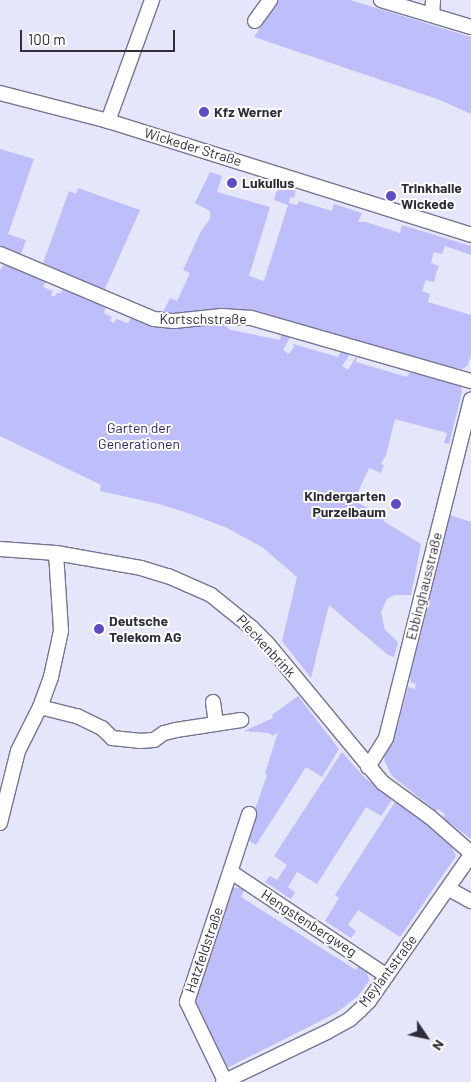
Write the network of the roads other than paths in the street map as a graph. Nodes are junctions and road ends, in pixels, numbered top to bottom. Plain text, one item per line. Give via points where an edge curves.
1 (152, 0) edge
2 (270, 0) edge
3 (381, 0) edge
4 (433, 0) edge
5 (432, 15) junction
6 (255, 21) dead end
7 (471, 27) edge
8 (0, 93) edge
9 (108, 121) junction
10 (471, 235) edge
11 (0, 254) edge
12 (471, 381) edge
13 (471, 400) edge
14 (0, 549) edge
15 (56, 553) junction
16 (213, 702) dead end
17 (40, 706) junction
18 (241, 720) dead end
19 (216, 724) junction
20 (368, 767) junction
21 (249, 814) dead end
22 (0, 822) edge
23 (471, 854) edge
24 (230, 872) junction
25 (448, 889) junction
26 (471, 901) edge
27 (387, 976) junction
28 (224, 1081) edge

1 - 9 street
2 - 6 street
3 - 5 street
4 - 5 street
5 - 7 street
8 - 9 street, Wickeder Straße
9 - 10 street, Wickeder Straße
11 - 12 street, Kortschstraße via 154,319 251,318
13 - 20 street, Ebbinghausstraße via 386,738
14 - 15 street, Pleckenbrink
15 - 17 street via 61,631 51,677
15 - 20 street, Pleckenbrink via 140,568 212,595 267,643
16 - 19 street
17 - 19 street via 74,714 102,728 112,738 130,740 154,740 164,733
17 - 22 street via 18,751
18 - 19 street
20 - 23 street, Pleckenbrink
21 - 24 street, Hatzfeldstraße
23 - 25 street, Meylantstraße
24 - 27 street, Hengstenbergweg
24 - 28 street, Hatzfeldstraße via 187,1002
25 - 26 street
25 - 27 street, Meylantstraße
27 - 28 street, Meylantstraße via 369,1001 350,1019

